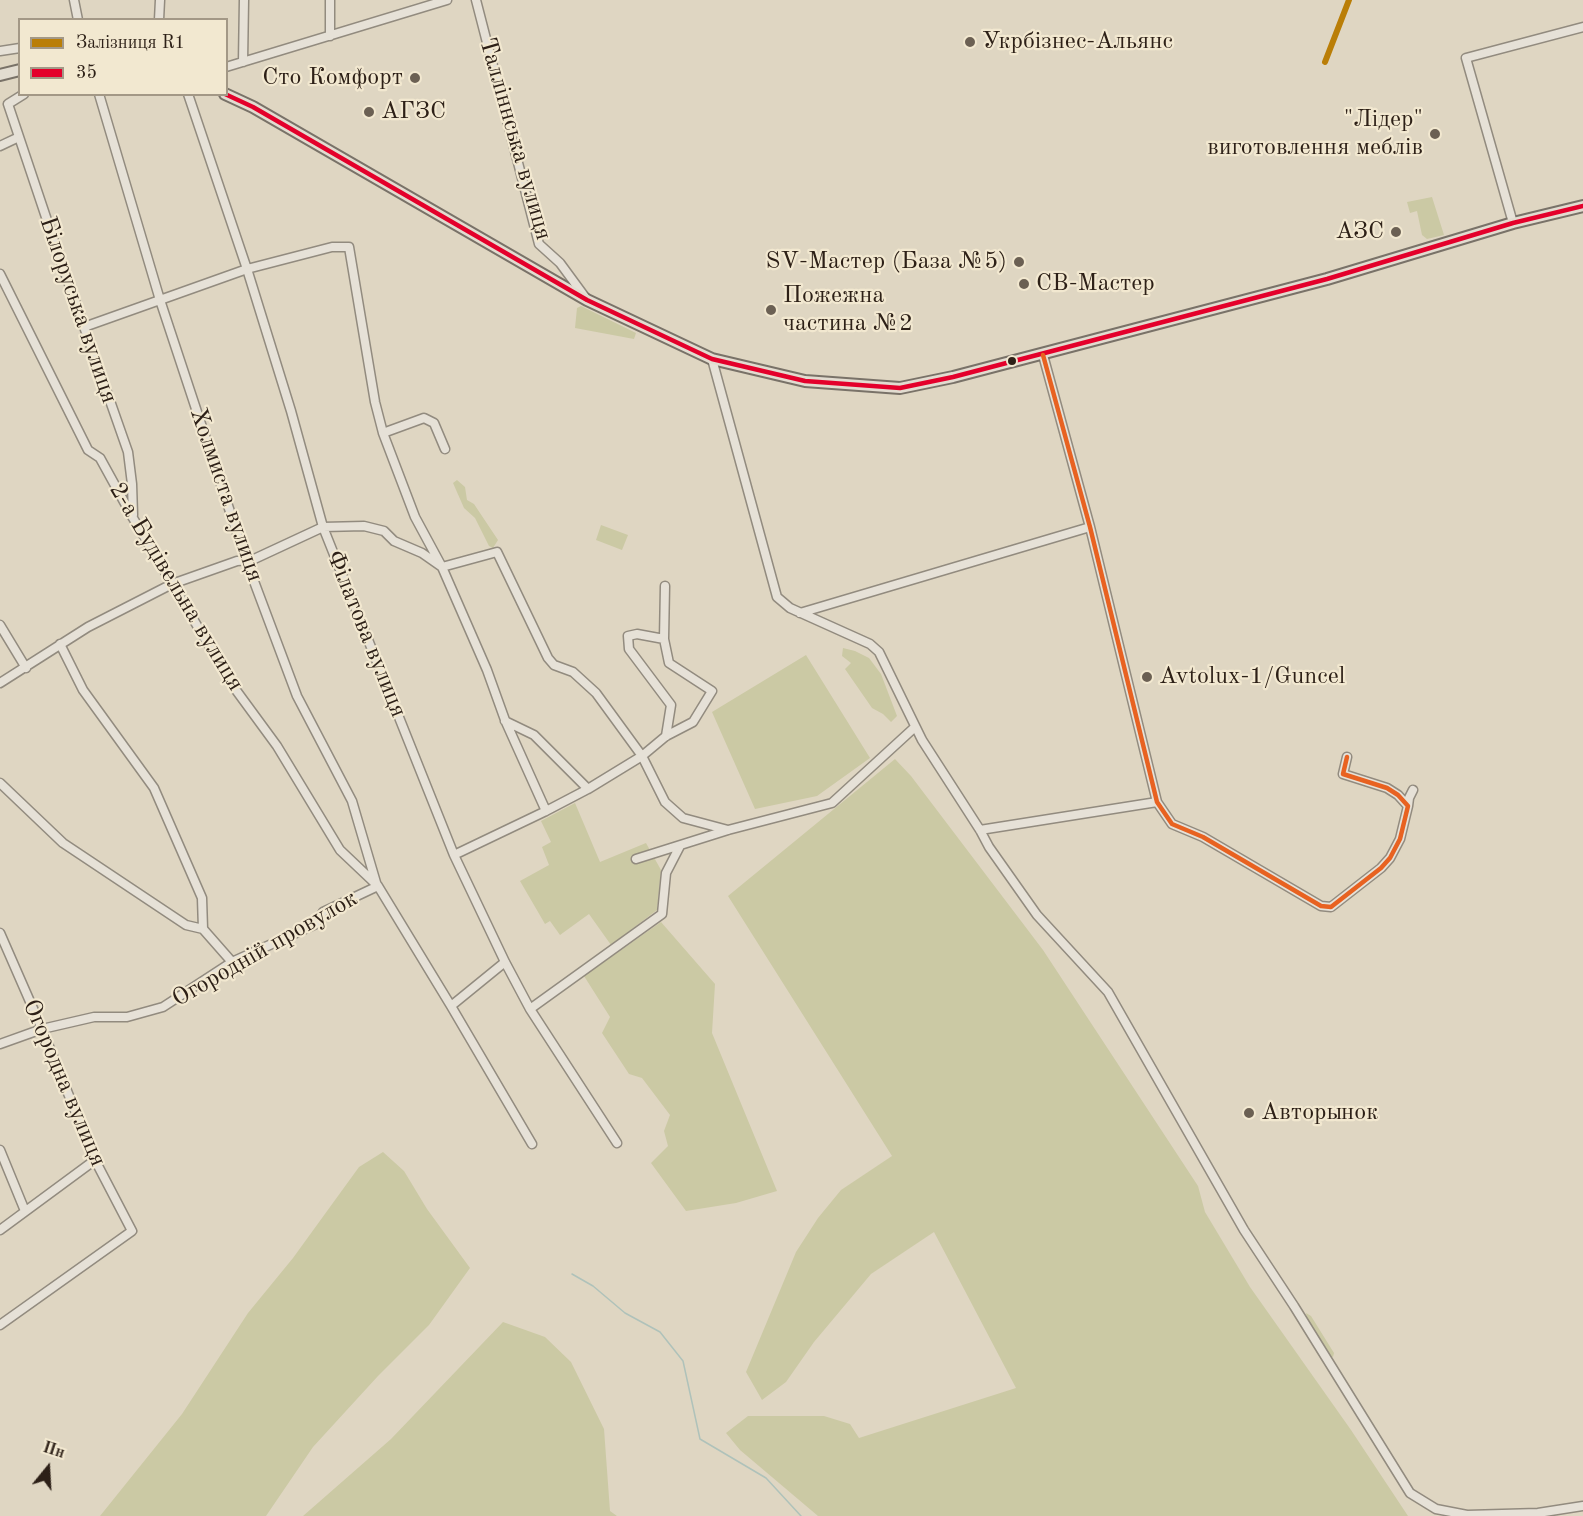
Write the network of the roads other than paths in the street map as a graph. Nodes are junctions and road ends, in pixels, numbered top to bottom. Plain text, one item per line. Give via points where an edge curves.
1 (74, 0) edge
2 (160, 0) edge
3 (244, 0) edge
4 (330, 0) edge
5 (447, 0) edge
6 (476, 0) edge
7 (78, 18) edge
8 (159, 18) edge
9 (1583, 27) edge
10 (330, 36) junction
11 (18, 48) edge
12 (0, 51) edge
13 (243, 62) junction
14 (228, 66) edge
15 (18, 70) edge
16 (0, 75) edge
17 (228, 95) edge
18 (21, 96) edge
19 (100, 96) edge
20 (189, 96) edge
21 (19, 137) junction
22 (0, 146) edge
23 (1583, 206) edge
24 (1514, 223) junction
25 (247, 269) junction
26 (0, 274) edge
27 (160, 300) junction
28 (586, 300) junction
29 (84, 327) junction
30 (1043, 355) junction
31 (712, 360) junction
32 (383, 433) junction
33 (445, 449) dead end
34 (133, 518) junction
35 (323, 527) junction
36 (1090, 527) junction
37 (246, 560) junction
38 (442, 567) junction
39 (172, 584) junction
40 (665, 586) dead end
41 (800, 613) junction
42 (0, 625) edge
43 (664, 639) junction
44 (60, 644) junction
45 (26, 668) junction
46 (0, 683) edge
47 (505, 720) junction
48 (915, 727) junction
49 (666, 736) junction
50 (642, 756) junction
51 (1347, 757) dead end
52 (0, 783) edge
53 (588, 789) junction
54 (1413, 790) dead end
55 (1157, 802) junction
56 (1408, 806) junction
57 (546, 811) junction
58 (728, 830) junction
59 (980, 830) junction
60 (680, 846) junction
61 (454, 855) junction
62 (636, 859) dead end
63 (378, 886) junction
64 (203, 929) junction
65 (0, 933) edge
66 (232, 962) junction
67 (505, 962) junction
68 (451, 1006) junction
69 (530, 1009) junction
70 (42, 1029) junction
71 (0, 1044) edge
72 (618, 1143) dead end
73 (532, 1144) dead end
74 (0, 1150) edge
75 (95, 1160) junction
76 (25, 1211) junction
77 (0, 1230) edge
78 (0, 1325) edge
79 (1583, 1506) edge

1 - 7 street
2 - 8 street
3 - 13 street
4 - 10 street
5 - 10 street
6 - 28 street, Талліннська вулиця via 539,244 560,263
9 - 24 street via 1466,58
10 - 13 street
11 - 12 street
13 - 14 street
15 - 16 main road
17 - 28 main road
18 - 21 street, Білоруська вулиця via 8,104
19 - 27 street, Холмиста вулиця
20 - 25 street, Філатова вулиця
21 - 22 street
21 - 29 street, Білоруська вулиця
23 - 24 main road
24 - 30 main road via 1327,279
25 - 27 street
25 - 32 street via 349,247
25 - 35 street, Філатова вулиця
26 - 34 street, 2-а Будівельна вулиця via 88,450 100,458
27 - 29 street
27 - 37 street, Холмиста вулиця
28 - 31 main road
29 - 34 street, Білоруська вулиця via 128,452
30 - 31 main road via 900,388 804,381
30 - 36 street
31 - 41 street via 777,597
32 - 33 street via 424,418 434,423
32 - 38 street via 415,517
34 - 39 street, 2-а Будівельна вулиця
35 - 37 street
35 - 38 street via 364,526 384,531 394,541
35 - 61 street, Філатова вулиця
36 - 41 street
36 - 55 street
37 - 39 street
37 - 63 street, Холмиста вулиця via 297,696 352,801
38 - 47 street
38 - 50 street via 497,552 548,658 554,665 573,672 596,693
39 - 44 street
39 - 63 street, 2-а Будівельна вулиця via 340,850
40 - 43 street
41 - 48 street via 879,651
42 - 45 street
43 - 49 street via 669,663 712,691 693,722
43 - 49 street via 628,636 629,649 671,705
44 - 45 street
44 - 64 street via 83,690 154,788 202,898
45 - 46 street
47 - 53 street via 534,735
47 - 57 street
48 - 58 street via 832,803
48 - 59 street
49 - 50 street
50 - 53 street
50 - 58 street via 665,802 683,818
51 - 56 street via 1343,774 1387,788
52 - 64 street via 63,843 186,925
53 - 57 street
54 - 56 street
55 - 56 street via 1172,824 1203,837 1321,906 1331,907 1390,858
55 - 59 street
57 - 61 street
58 - 60 street
59 - 79 street via 1037,915 1108,992 1244,1230 1410,1492 1436,1509 1467,1515 1538,1513
60 - 62 street
60 - 69 street via 666,873 662,914
61 - 67 street, Філатова вулиця
63 - 66 street, Огородній провулок via 323,912 316,924
63 - 68 street, Огородній провулок
64 - 66 street
65 - 70 street, Огородна вулиця
66 - 70 street, Огородній провулок via 163,1007 127,1017 94,1017
67 - 68 street
67 - 69 street, Філатова вулиця
68 - 73 street, Огородній провулок
69 - 72 street, Філатова вулиця
70 - 71 street, Огородній провулок
70 - 75 street, Огородна вулиця
74 - 76 street
75 - 76 street
75 - 78 street, Огородна вулиця via 132,1230
76 - 77 street

